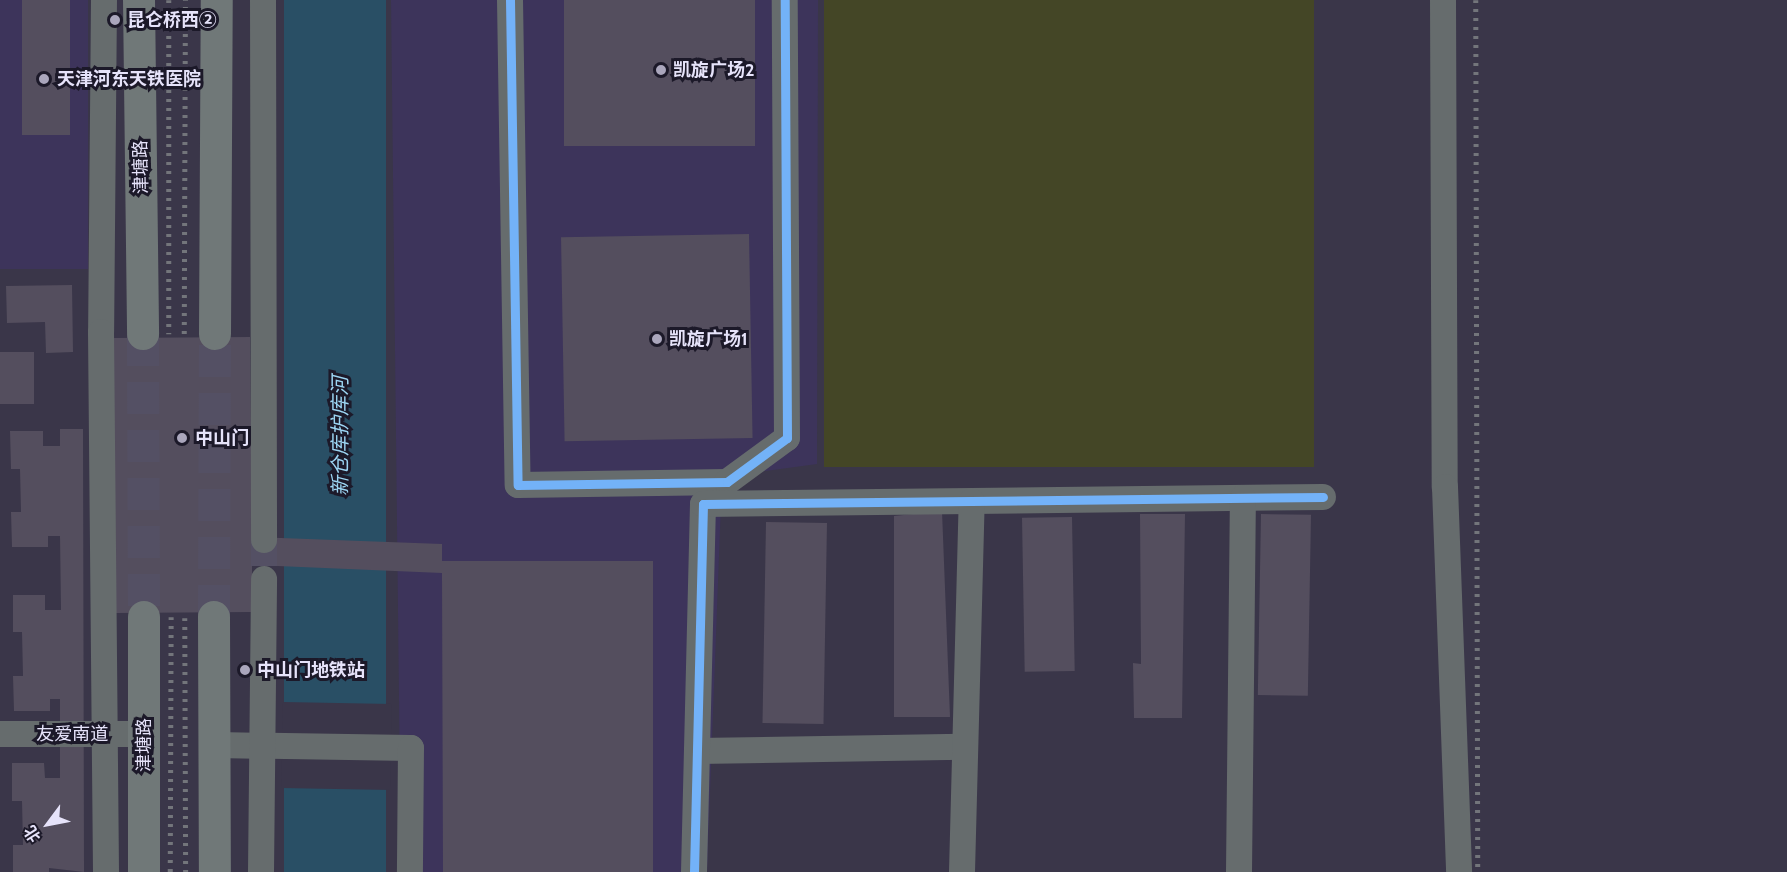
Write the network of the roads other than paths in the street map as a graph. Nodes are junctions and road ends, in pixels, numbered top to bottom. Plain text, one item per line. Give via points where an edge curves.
1 (104, 0) edge
2 (139, 0) edge
3 (218, 0) edge
4 (263, 0) edge
5 (510, 0) edge
6 (785, 0) edge
7 (1443, 0) edge
8 (142, 334) tunnel mouth
9 (214, 334) tunnel mouth
10 (1323, 497) dead end
11 (1243, 498) junction
12 (972, 501) junction
13 (264, 540) tunnel mouth
14 (264, 579) tunnel mouth
15 (144, 617) tunnel mouth
16 (214, 617) tunnel mouth
17 (0, 734) edge
18 (144, 734) junction
19 (105, 735) junction
20 (216, 745) junction
21 (263, 746) junction
22 (963, 747) junction
23 (697, 751) junction
24 (106, 872) edge
25 (144, 872) edge
26 (215, 872) edge
27 (261, 872) edge
28 (410, 872) edge
29 (694, 872) edge
30 (962, 872) edge
31 (1239, 872) edge
32 (1459, 872) edge

1 - 19 street
2 - 8 main road, 津塘路
3 - 9 main road
4 - 13 street
5 - 6 street via 518,485 727,482 787,438
7 - 32 street via 1445,487
10 - 11 street
11 - 12 street
11 - 31 street
12 - 22 street
12 - 23 street via 703,504
14 - 21 street
15 - 18 main road, 津塘路
16 - 20 main road
17 - 19 street, 友爱南道
18 - 19 street, 友爱南道
18 - 25 main road, 津塘路
19 - 24 street
20 - 21 street
20 - 26 main road
21 - 27 street
21 - 28 street via 411,748
22 - 23 street
22 - 30 street
23 - 29 street

